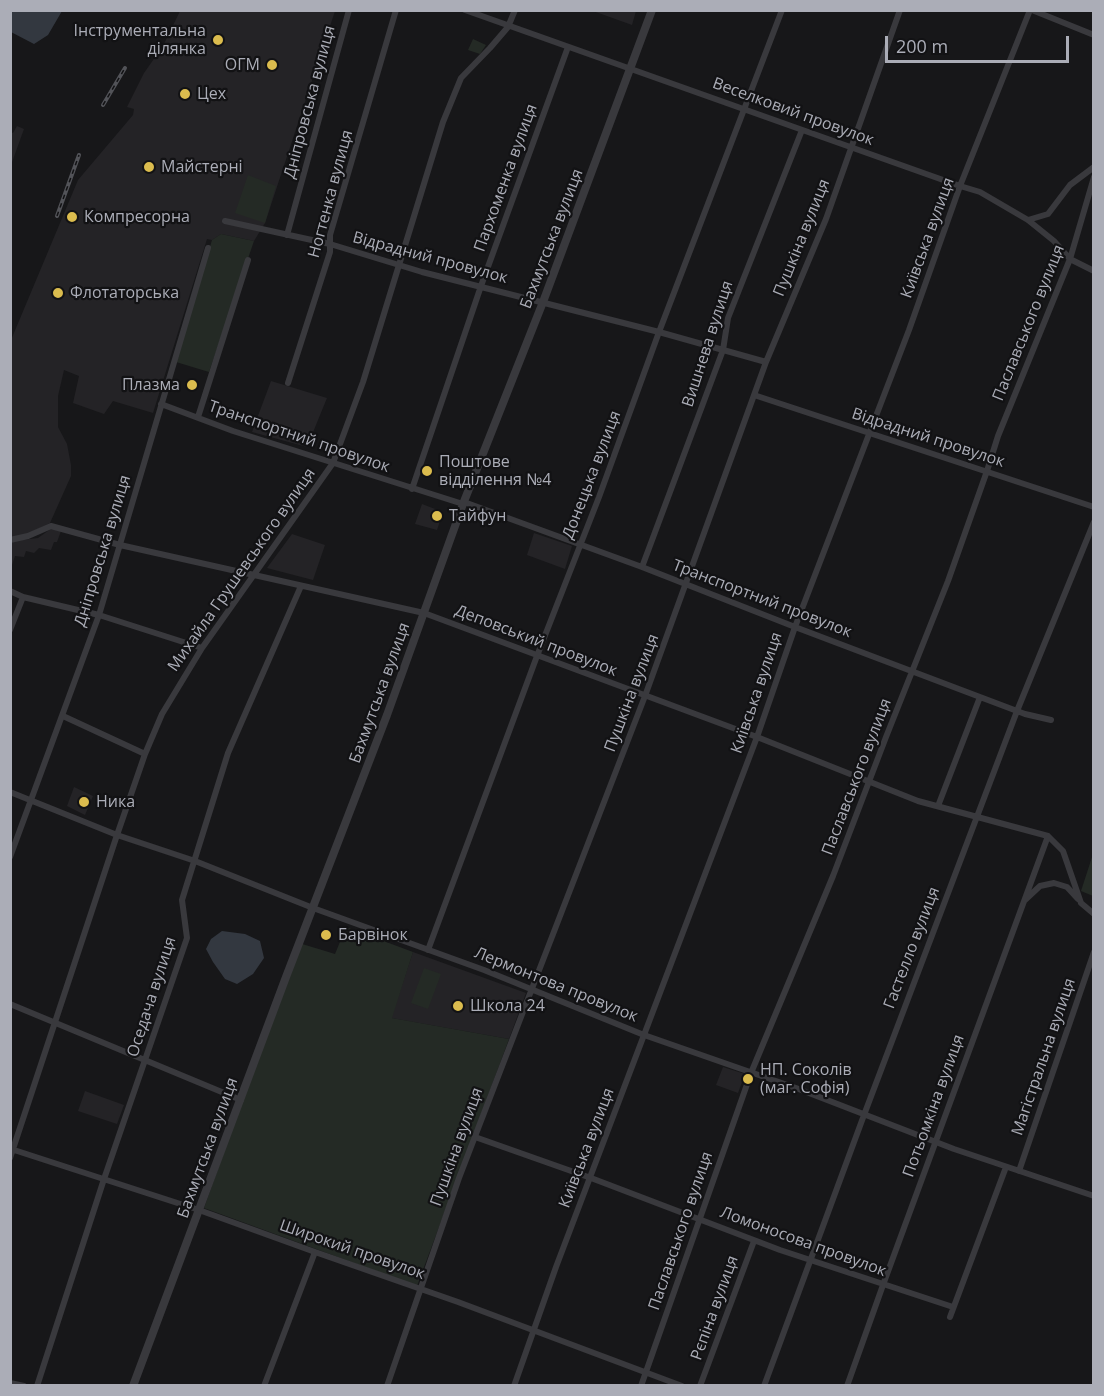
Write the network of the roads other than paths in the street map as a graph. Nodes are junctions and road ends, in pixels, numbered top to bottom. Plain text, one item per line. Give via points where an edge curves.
1 (349, 10) edge
2 (396, 10) edge
3 (465, 10) edge
4 (515, 10) edge
5 (652, 10) edge
6 (782, 10) edge
7 (900, 10) edge
8 (1031, 10) edge
9 (508, 27) junction
10 (1094, 35) edge
11 (568, 47) junction
12 (630, 68) junction
13 (745, 110) junction
14 (802, 130) junction
15 (851, 148) junction
16 (1094, 167) edge
17 (1094, 177) edge
18 (960, 186) junction
19 (1028, 220) junction
20 (225, 221) dead end
21 (287, 235) junction
22 (330, 244) junction
23 (208, 248) dead end
24 (1070, 259) junction
25 (248, 260) dead end
26 (400, 265) junction
27 (1094, 271) edge
28 (481, 286) junction
29 (543, 302) junction
30 (659, 332) junction
31 (723, 350) junction
32 (766, 362) junction
33 (288, 383) dead end
34 (754, 395) junction
35 (161, 404) junction
36 (198, 417) junction
37 (870, 433) junction
38 (333, 463) junction
39 (987, 471) junction
40 (412, 489) junction
41 (463, 503) junction
42 (1094, 507) edge
43 (1094, 522) edge
44 (10, 540) edge
45 (580, 544) junction
46 (120, 545) junction
47 (642, 567) junction
48 (254, 574) junction
49 (687, 584) junction
50 (301, 586) junction
51 (10, 591) edge
52 (24, 597) junction
53 (424, 613) junction
54 (99, 615) junction
55 (795, 627) junction
56 (10, 630) edge
57 (202, 648) junction
58 (537, 656) junction
59 (912, 672) junction
60 (645, 696) junction
61 (980, 697) junction
62 (1017, 711) junction
63 (63, 716) junction
64 (1051, 720) dead end
65 (757, 737) junction
66 (145, 754) junction
67 (869, 781) junction
68 (10, 792) edge
69 (32, 801) junction
70 (938, 806) junction
71 (976, 816) junction
72 (117, 835) junction
73 (1048, 836) junction
74 (10, 857) edge
75 (195, 861) junction
76 (1024, 900) junction
77 (1081, 903) junction
78 (313, 908) junction
79 (1094, 914) edge
80 (428, 950) junction
81 (1094, 952) edge
82 (532, 990) junction
83 (10, 1004) edge
84 (54, 1022) junction
85 (644, 1035) junction
86 (145, 1061) junction
87 (751, 1073) junction
88 (241, 1100) junction
89 (864, 1114) junction
90 (475, 1137) junction
91 (935, 1142) junction
92 (12, 1149) edge
93 (10, 1158) edge
94 (1006, 1167) junction
95 (1019, 1171) junction
96 (591, 1178) junction
97 (104, 1179) junction
98 (1094, 1196) edge
99 (199, 1210) junction
100 (700, 1219) junction
101 (754, 1241) junction
102 (315, 1252) junction
103 (811, 1260) junction
104 (883, 1285) junction
105 (422, 1289) junction
106 (953, 1307) junction
107 (950, 1317) dead end
108 (534, 1331) junction
109 (646, 1372) junction
110 (10, 1383) edge
111 (24, 1386) edge
112 (37, 1386) edge
113 (133, 1386) edge
114 (264, 1386) edge
115 (387, 1386) edge
116 (514, 1386) edge
117 (641, 1386) edge
118 (682, 1386) edge
119 (700, 1386) edge
120 (764, 1386) edge
121 (847, 1386) edge

1 - 21 street, Дніпровська вулиця
2 - 22 street, Ногтенка вулиця
3 - 9 street, Веселковий провулок
4 - 9 street, Михайла Грушевського вулиця
5 - 12 street, Бахмутська вулиця
6 - 13 street, Донецька вулиця
7 - 15 street, Пушкіна вулиця
8 - 10 street
8 - 18 street, Київська вулиця
9 - 11 street, Веселковий провулок
9 - 26 street, Михайла Грушевського вулиця via 461,78 442,122
11 - 12 street, Веселковий провулок
11 - 28 street, Пархоменка вулиця
12 - 13 street, Веселковий провулок
12 - 29 street, Бахмутська вулиця
13 - 14 street, Веселковий провулок
13 - 30 street, Донецька вулиця
14 - 15 street, Веселковий провулок
14 - 31 street, Вишнева вулиця via 728,318
15 - 18 street, Веселковий провулок
15 - 32 street, Пушкіна вулиця
16 - 19 street via 1070,185 1048,214
17 - 24 street, Паславського вулиця
18 - 19 street, Веселковий провулок via 980,192
18 - 37 street, Київська вулиця
19 - 24 street, Веселковий провулок
20 - 21 street, Відрадний провулок
21 - 22 street, Відрадний провулок
22 - 26 street, Відрадний провулок
22 - 33 street, Ногтенка вулиця
23 - 35 street, Дніпровська вулиця
24 - 27 street, Веселковий провулок
24 - 39 street, Паславського вулиця
25 - 36 street
26 - 28 street, Відрадний провулок
26 - 38 street, Михайла Грушевського вулиця
28 - 29 street, Відрадний провулок
28 - 40 street, Пархоменка вулиця
29 - 30 street, Відрадний провулок
29 - 41 street, Бахмутська вулиця
30 - 31 street, Відрадний провулок
30 - 45 street, Донецька вулиця
31 - 32 street, Відрадний провулок
31 - 47 street, Вишнева вулиця
32 - 34 street, Пушкіна вулиця
34 - 37 street, Відрадний провулок
34 - 49 street, Пушкіна вулиця
35 - 36 street, Транспортний провулок
35 - 46 street, Дніпровська вулиця
36 - 38 street, Транспортний провулок
37 - 39 street, Відрадний провулок
37 - 55 street, Київська вулиця
38 - 40 street, Транспортний провулок
38 - 48 street, Михайла Грушевського вулиця
39 - 42 street, Відрадний провулок
39 - 59 street, Паславського вулиця
40 - 41 street, Транспортний провулок
41 - 45 street, Транспортний провулок
41 - 53 street, Бахмутська вулиця
43 - 62 street, Гастелло вулиця
44 - 46 street, Деповський провулок via 51,526
45 - 47 street, Транспортний провулок
45 - 58 street, Донецька вулиця
46 - 48 street, Деповський провулок
46 - 54 street, Дніпровська вулиця
47 - 49 street, Транспортний провулок
48 - 50 street, Деповський провулок
48 - 57 street, Михайла Грушевського вулиця
49 - 55 street, Транспортний провулок
49 - 60 street, Пушкіна вулиця
50 - 53 street, Деповський провулок
50 - 75 street, Оседача вулиця via 228,753
51 - 52 street
52 - 54 street
52 - 56 street
53 - 58 street, Деповський провулок
53 - 78 street, Бахмутська вулиця
54 - 57 street
54 - 63 street, Дніпровська вулиця
55 - 59 street, Транспортний провулок
55 - 65 street, Київська вулиця
57 - 66 street, Михайла Грушевського вулиця via 162,714
58 - 60 street, Деповський провулок
58 - 80 street, Донецька вулиця
59 - 61 street, Транспортний провулок
59 - 67 street, Паславського вулиця
60 - 65 street, Деповський провулок
60 - 82 street, Пушкіна вулиця
61 - 62 street, Транспортний провулок
61 - 70 street
62 - 64 street, Транспортний провулок
62 - 71 street, Гастелло вулиця
63 - 66 street
63 - 69 street, Дніпровська вулиця
65 - 67 street, Деповський провулок
65 - 85 street, Київська вулиця
66 - 72 street, Михайла Грушевського вулиця
67 - 70 street, Деповський провулок
67 - 87 street, Паславського вулиця
68 - 69 street, Лермонтова провулок
69 - 72 street, Лермонтова провулок
69 - 74 street, Дніпровська вулиця
70 - 71 street, Деповський провулок
71 - 73 street, Деповський провулок
71 - 89 street, Гастелло вулиця
72 - 75 street, Лермонтова провулок
72 - 84 street, Михайла Грушевського вулиця
73 - 76 street, Потьомкіна вулиця
73 - 77 street via 1063,851
75 - 78 street, Лермонтова провулок
75 - 86 street, Оседача вулиця via 183,900 187,938
76 - 77 street via 1040,886 1054,882 1067,887
76 - 91 street, Потьомкіна вулиця
77 - 79 street
78 - 80 street, Лермонтова провулок
78 - 88 street, Бахмутська вулиця
80 - 82 street, Лермонтова провулок
81 - 95 street, Магістральна вулиця
82 - 85 street, Лермонтова провулок
82 - 90 street, Пушкіна вулиця
83 - 84 street
84 - 86 street
84 - 92 street, Михайла Грушевського вулиця
85 - 87 street, Лермонтова провулок
85 - 96 street, Київська вулиця
86 - 88 street
86 - 97 street, Оседача вулиця
87 - 89 street, Лермонтова провулок
87 - 100 street, Паславського вулиця
88 - 99 street, Бахмутська вулиця
89 - 91 street, Лермонтова провулок
89 - 103 street, Гастелло вулиця
90 - 96 street, Ломоносова провулок
90 - 105 street, Пушкіна вулиця
91 - 94 street, Лермонтова провулок
91 - 104 street, Потьомкіна вулиця
92 - 93 street, Михайла Грушевського вулиця
92 - 97 street, Широкий провулок
94 - 95 street, Лермонтова провулок
94 - 106 street
95 - 98 street, Лермонтова провулок
96 - 100 street, Ломоносова провулок
96 - 108 street, Київська вулиця
97 - 99 street, Широкий провулок
97 - 112 street, Оседача вулиця
99 - 102 street, Широкий провулок
99 - 113 street, Бахмутська вулиця
100 - 101 street, Ломоносова провулок
100 - 109 street, Паславського вулиця
101 - 103 street, Ломоносова провулок
101 - 119 street, Рєпіна вулиця
102 - 105 street, Широкий провулок
102 - 114 street
103 - 104 street, Ломоносова провулок
103 - 120 street, Гастелло вулиця
104 - 106 street, Ломоносова провулок
104 - 121 street, Потьомкіна вулиця
105 - 108 street, Широкий провулок
105 - 115 street, Пушкіна вулиця
106 - 107 street
108 - 109 street, Широкий провулок
108 - 116 street, Київська вулиця
109 - 117 street, Паславського вулиця
109 - 118 street, Широкий провулок
110 - 111 street

